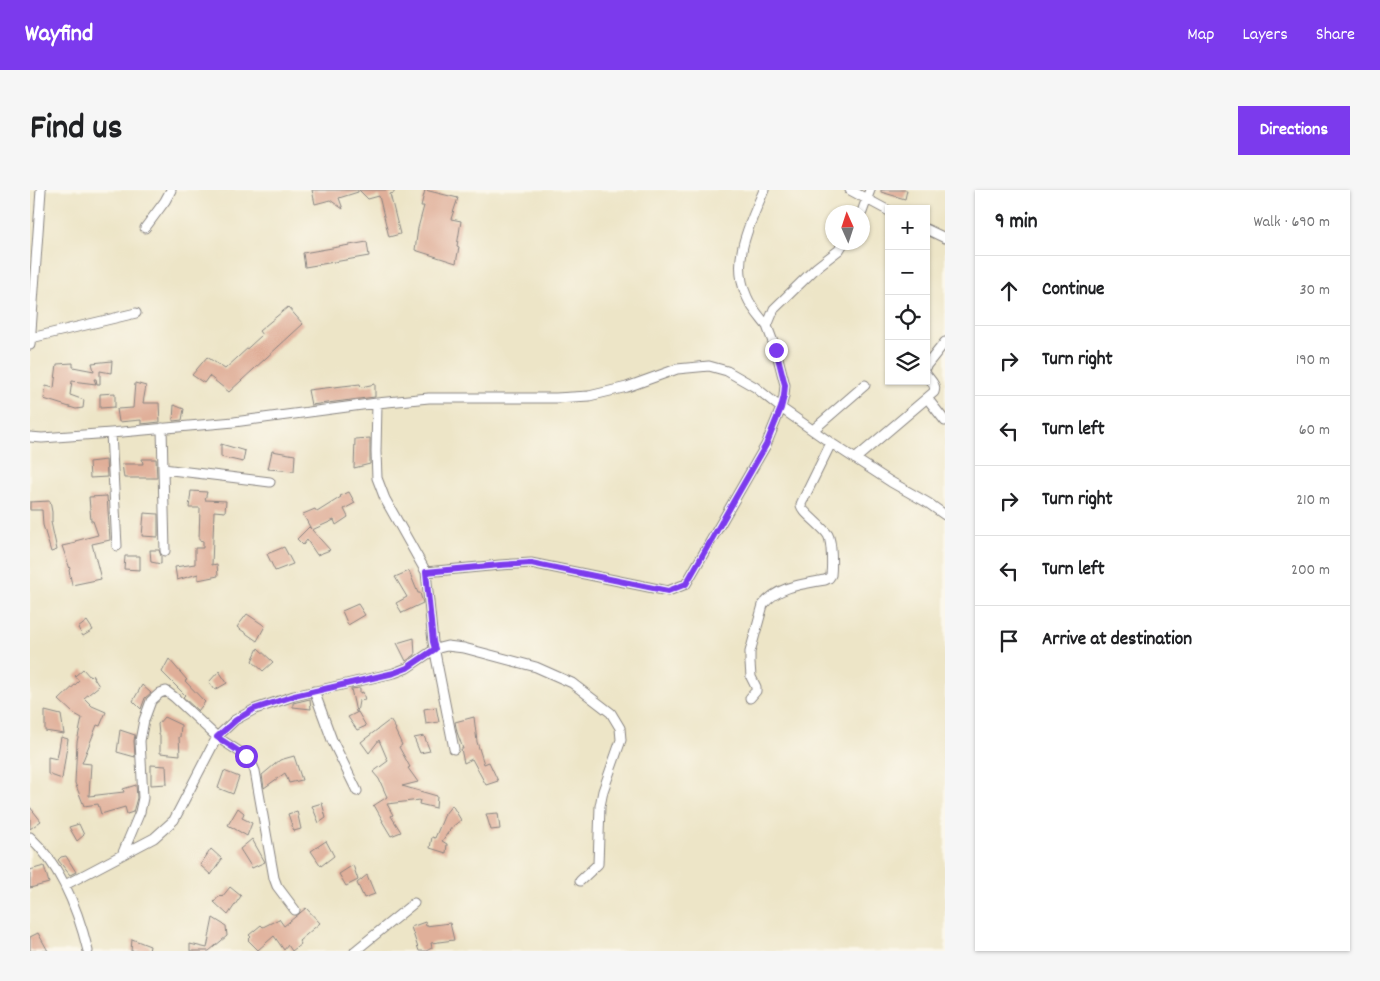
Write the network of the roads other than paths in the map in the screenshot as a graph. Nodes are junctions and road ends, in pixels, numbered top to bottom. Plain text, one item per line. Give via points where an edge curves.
1 (41, 190) edge
2 (171, 190) edge
3 (764, 190) edge
4 (850, 190) edge
5 (870, 190) edge
6 (867, 200) junction
7 (865, 205) edge
8 (885, 208) edge
9 (145, 228) dead end
10 (930, 231) edge
11 (945, 238) edge
12 (839, 250) edge
13 (136, 313) dead end
14 (767, 326) junction
15 (31, 338) edge
16 (945, 342) edge
17 (30, 345) edge
18 (930, 361) edge
19 (930, 380) edge
20 (865, 385) dead end
21 (927, 398) junction
22 (377, 403) junction
23 (781, 408) junction
24 (945, 421) edge
25 (162, 428) junction
26 (813, 430) junction
27 (111, 433) junction
28 (30, 437) edge
29 (831, 443) junction
30 (855, 459) junction
31 (163, 469) junction
32 (270, 482) dead end
33 (945, 515) edge
34 (117, 546) dead end
35 (165, 551) dead end
36 (426, 572) junction
37 (435, 649) junction
38 (314, 691) junction
39 (750, 698) dead end
40 (217, 737) junction
41 (454, 749) dead end
42 (357, 791) dead end
43 (30, 838) edge
44 (122, 855) junction
45 (580, 881) dead end
46 (65, 885) junction
47 (414, 903) dead end
48 (295, 910) dead end
49 (88, 951) edge
50 (354, 951) edge

1 - 15 street
2 - 9 street
3 - 14 street via 743,242 740,262 747,298
4 - 6 street
5 - 6 street
6 - 7 street
6 - 8 street
10 - 11 street
12 - 14 street via 774,310
13 - 15 street
14 - 23 street via 785,385
15 - 17 street
16 - 18 street
19 - 21 street via 935,389
20 - 26 street
21 - 24 street
21 - 30 street
22 - 23 street via 429,398 589,396 627,387 677,369 709,366 734,375
22 - 25 street
22 - 36 street via 377,478
23 - 26 street
23 - 36 street via 766,445 686,584 668,591 531,563
25 - 27 street
25 - 31 street
26 - 29 street
27 - 28 street
27 - 34 street
29 - 30 street
29 - 39 street via 801,505 830,539 831,575 825,580 786,588 763,606 750,652 756,687
30 - 33 street
31 - 32 street
31 - 35 street
36 - 37 street
37 - 38 street via 394,673
37 - 41 street
37 - 45 street via 447,646 464,648 536,667 572,683 611,713 620,728 621,740 600,806 598,861
38 - 40 street via 254,709
38 - 42 street via 332,740
40 - 44 street via 174,820 154,838
40 - 44 street via 174,696 160,693 151,701 140,741 142,805
40 - 48 street via 251,762 274,878
43 - 46 street via 50,859
44 - 46 street
46 - 49 street
47 - 50 street

